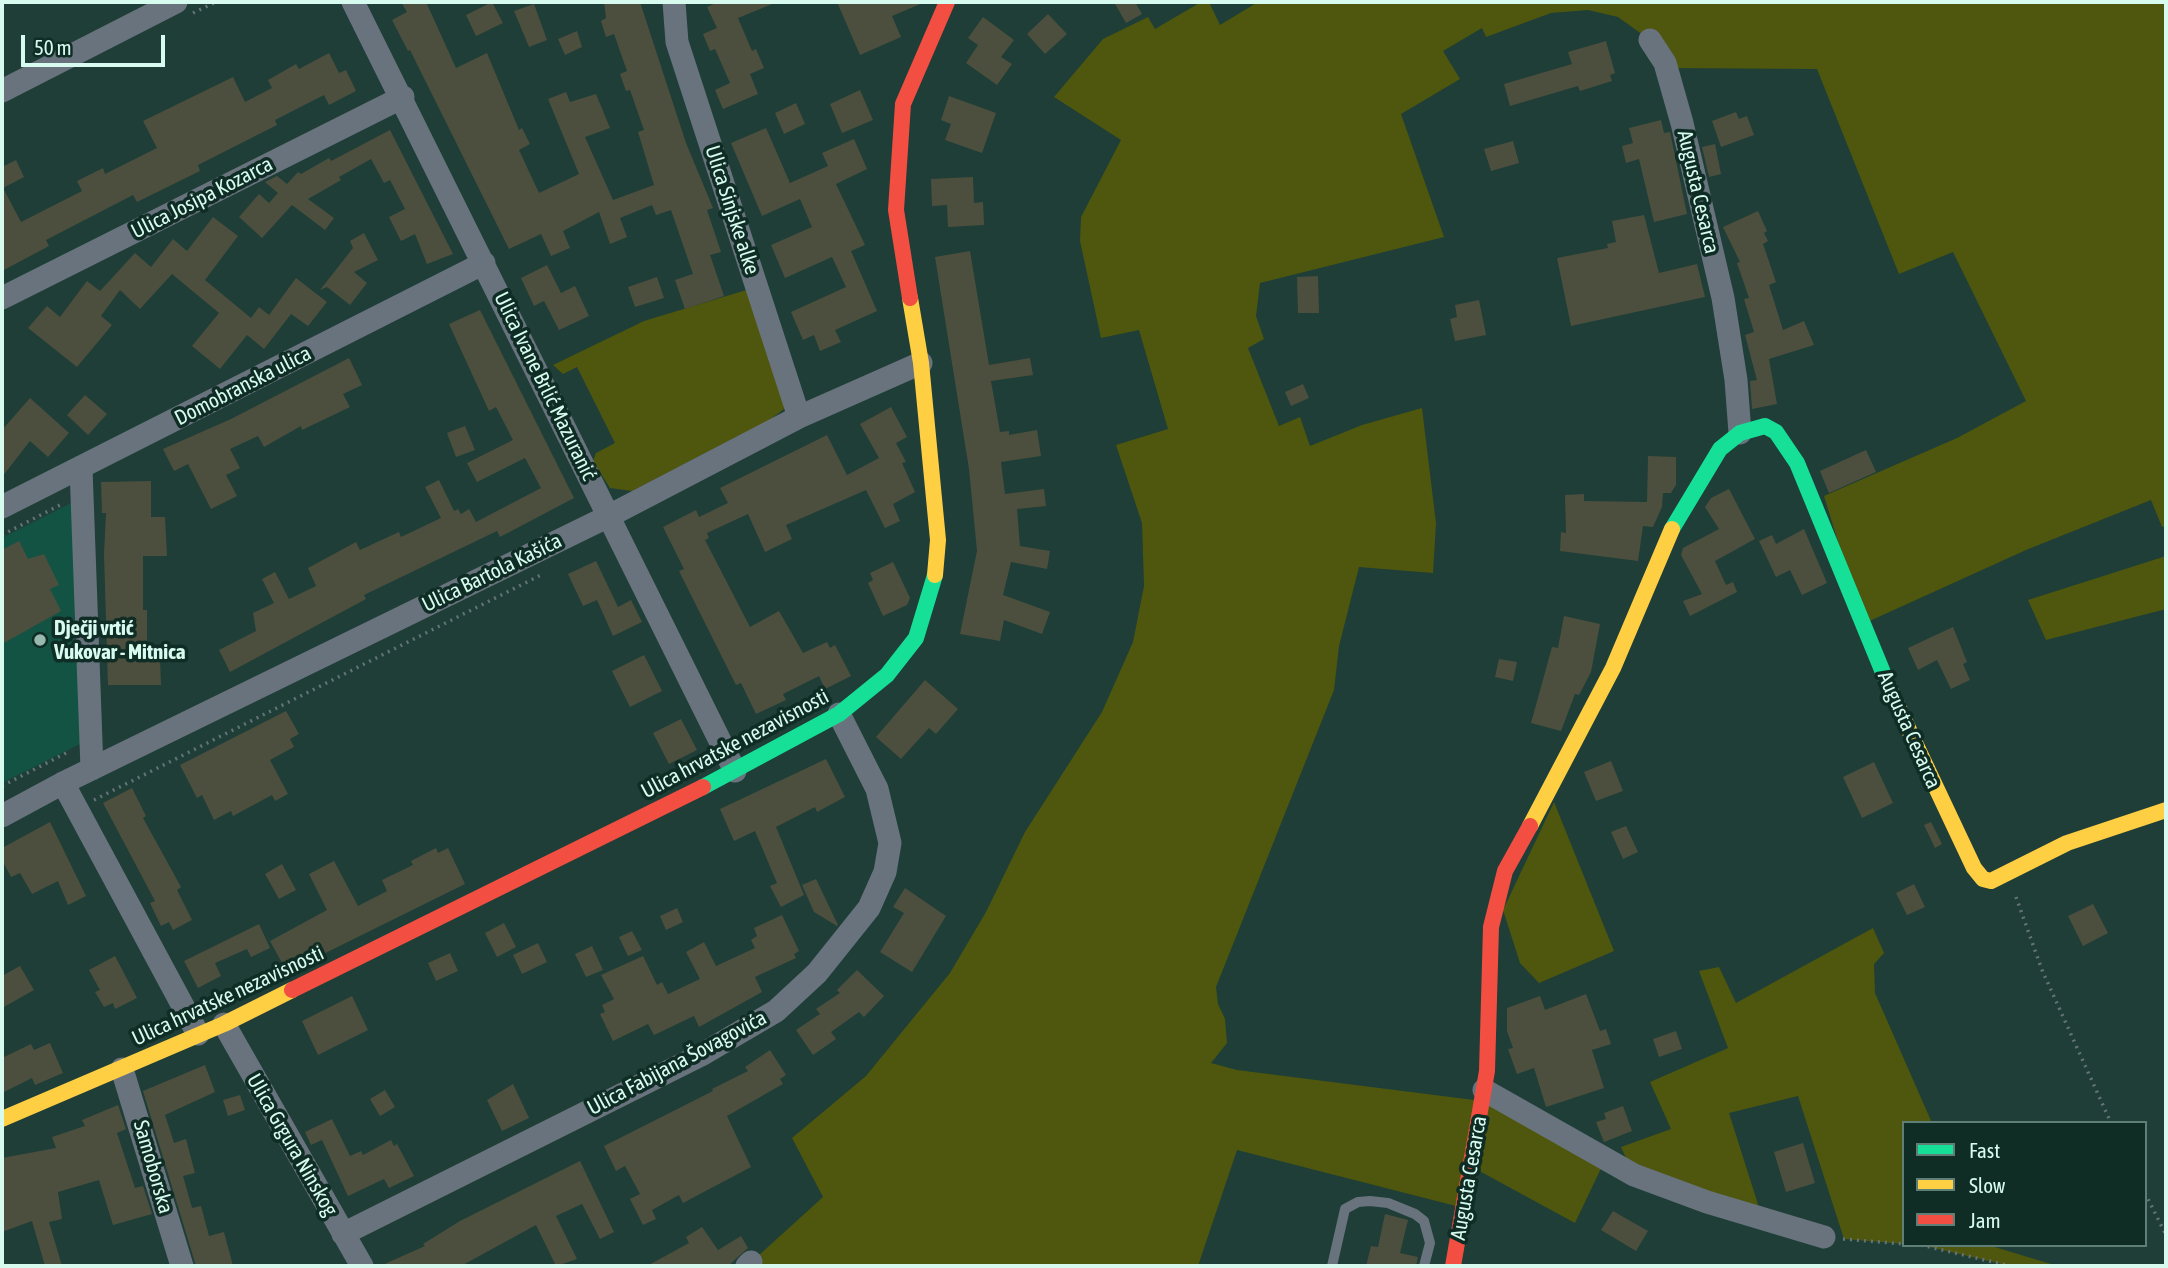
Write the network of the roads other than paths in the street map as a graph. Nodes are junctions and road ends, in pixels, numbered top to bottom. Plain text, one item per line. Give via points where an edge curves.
1 (176, 2) edge
2 (353, 2) edge
3 (674, 2) edge
4 (947, 2) edge
5 (1650, 40) dead end
6 (2, 90) edge
7 (403, 97) junction
8 (484, 263) junction
9 (2, 298) edge
10 (921, 363) junction
11 (799, 417) junction
12 (1740, 433) junction
13 (81, 468) junction
14 (6, 499) edge
15 (609, 516) junction
16 (839, 714) junction
17 (92, 769) junction
18 (735, 771) junction
19 (63, 783) junction
20 (2166, 810) edge
21 (2, 816) edge
22 (223, 1024) junction
23 (198, 1034) junction
24 (122, 1069) junction
25 (1484, 1090) junction
26 (2, 1119) edge
27 (343, 1234) junction
28 (1824, 1237) road end
29 (183, 1266) edge
30 (362, 1266) edge
31 (1332, 1266) edge
32 (1424, 1266) edge
33 (1453, 1266) edge

1 - 6 street
2 - 7 street, Ulica Ivane Brlić Mazuranić
3 - 11 street, Ulica Sinjske alke via 677,42
4 - 10 street, Ulica hrvatske nezavisnosti via 903,104 896,210
5 - 12 street, Augusta Cesarca via 1665,63 1682,123 1723,298
7 - 8 street, Ulica Ivane Brlić Mazuranić
7 - 9 street, Ulica Josipa Kozarca
8 - 13 street, Domobranska ulica
8 - 15 street, Ulica Ivane Brlić Mazuranić
10 - 11 street, Ulica Bartola Kašića
10 - 16 street, Ulica hrvatske nezavisnosti via 938,540 934,583 916,638 904,657
11 - 15 street, Ulica Bartola Kašića
12 - 20 street, Augusta Cesarca via 1765,426 1776,432 1797,463 1909,735 1983,879 1991,881 2075,840
12 - 25 street, Augusta Cesarca via 1720,449 1674,523 1584,728 1505,870 1491,927
13 - 14 street, Domobranska ulica
13 - 17 street
15 - 17 street, Ulica Bartola Kašića
15 - 18 street, Ulica Ivane Brlić Mazuranić
16 - 18 street, Ulica hrvatske nezavisnosti
16 - 27 street, Ulica Fabijana Šovagovića via 877,789 890,843 885,872 869,908 817,973 776,1011 701,1055
17 - 19 street, Ulica Bartola Kašića
18 - 22 street, Ulica hrvatske nezavisnosti
19 - 21 street, Ulica Bartola Kašića
19 - 23 street
22 - 23 street, Ulica hrvatske nezavisnosti
22 - 27 street, Ulica Grgura Ninskog
23 - 24 street, Ulica hrvatske nezavisnosti
24 - 26 street, Ulica hrvatske nezavisnosti
24 - 29 street, Samoborska
25 - 28 street, Augusta Cesarca via 1634,1175
25 - 33 street, Augusta Cesarca
27 - 30 street, Ulica Grgura Ninskog
31 - 32 lane via 1345,1209 1370,1201 1388,1203 1424,1222 1430,1242

